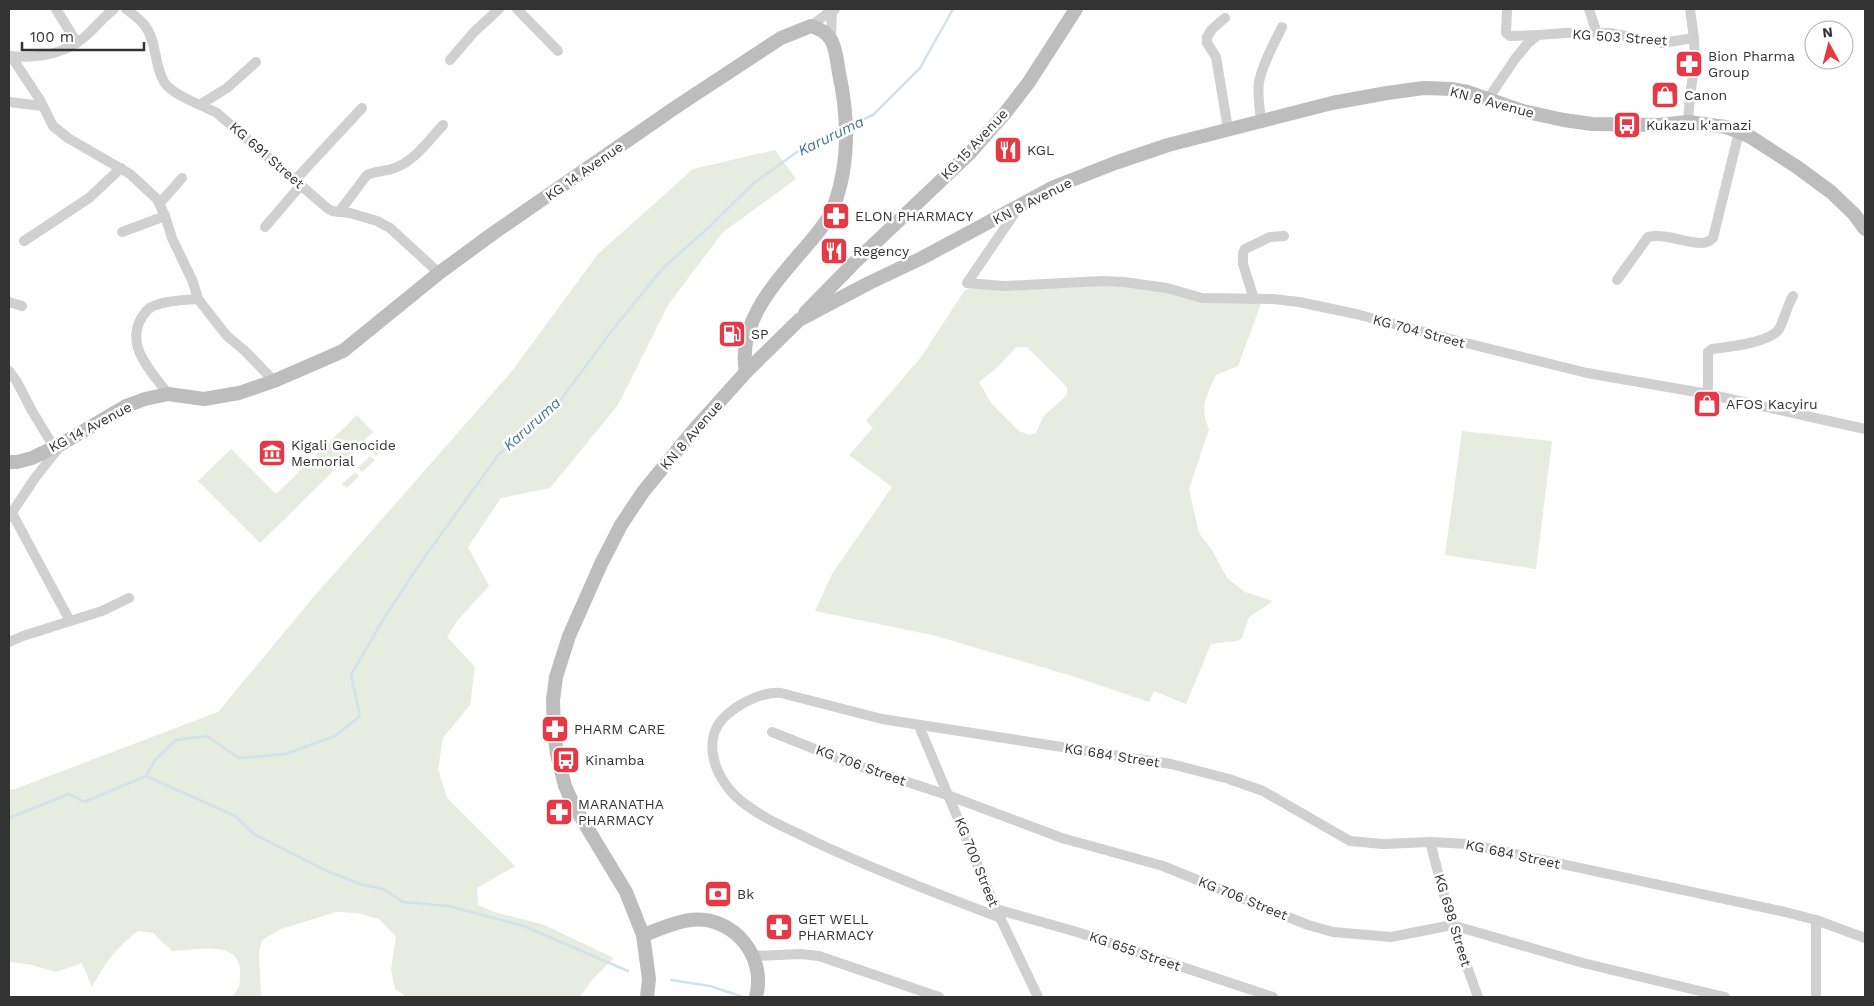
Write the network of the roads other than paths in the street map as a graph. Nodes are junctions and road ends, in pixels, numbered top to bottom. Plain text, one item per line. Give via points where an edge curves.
1 (56, 9) edge
2 (114, 9) edge
3 (126, 9) edge
4 (499, 9) edge
5 (517, 9) edge
6 (1076, 9) edge
7 (1507, 9) edge
8 (1589, 9) edge
9 (1690, 9) edge
10 (833, 10) edge
11 (1225, 18) dead end
12 (811, 26) junction
13 (1282, 26) dead end
14 (1597, 34) junction
15 (1538, 35) junction
16 (831, 38) junction
17 (1694, 38) junction
18 (77, 43) junction
19 (558, 51) dead end
20 (10, 56) edge
21 (450, 60) dead end
22 (256, 62) dead end
23 (1488, 99) junction
24 (9, 102) edge
25 (201, 104) junction
26 (43, 106) junction
27 (362, 108) dead end
28 (1262, 121) junction
29 (1688, 122) junction
30 (443, 125) dead end
31 (1228, 129) junction
32 (1739, 132) junction
33 (121, 168) junction
34 (182, 178) dead end
35 (298, 182) junction
36 (160, 203) junction
37 (1020, 206) junction
38 (339, 212) junction
39 (165, 216) junction
40 (265, 227) dead end
41 (1865, 228) edge
42 (122, 232) dead end
43 (1284, 236) dead end
44 (24, 241) dead end
45 (852, 266) junction
46 (439, 273) junction
47 (837, 279) junction
48 (1617, 280) dead end
49 (869, 283) junction
50 (853, 292) junction
51 (1793, 296) dead end
52 (1254, 298) junction
53 (198, 299) junction
54 (839, 299) junction
55 (9, 302) edge
56 (22, 306) dead end
57 (799, 320) junction
58 (9, 371) edge
59 (746, 372) junction
60 (274, 381) junction
61 (168, 394) junction
62 (1708, 394) junction
63 (1865, 430) edge
64 (58, 445) junction
65 (9, 462) edge
66 (10, 515) edge
67 (129, 598) dead end
68 (70, 621) junction
69 (9, 642) edge
70 (919, 726) junction
71 (772, 732) dead end
72 (950, 796) junction
73 (1430, 842) junction
74 (998, 914) junction
75 (1816, 920) junction
76 (1452, 925) junction
77 (642, 935) junction
78 (1865, 937) edge
79 (754, 956) junction
80 (647, 997) edge
81 (756, 997) edge
82 (939, 997) edge
83 (1038, 997) edge
84 (1272, 997) edge
85 (1478, 997) edge
86 (1726, 997) edge
87 (1816, 997) edge

1 - 18 street
2 - 18 street
3 - 25 street, KG 691 Street via 146,26 165,84 185,98
4 - 21 street
5 - 19 street
6 - 45 main road, KG 15 Avenue via 1000,119 970,153
7 - 15 street, KG 503 Street via 1506,33 1510,36
8 - 14 street
9 - 17 street
10 - 12 street
10 - 16 street
11 - 31 street via 1212,29 1207,43 1216,56
12 - 16 main road via 825,31
12 - 46 main road, KG 14 Avenue via 781,38 679,105
13 - 28 street via 1260,80 1258,94
14 - 15 street, KG 503 Street
14 - 17 street, KG 503 Street via 1620,34 1662,42
15 - 23 street via 1515,58
16 - 59 main road via 841,83 847,140 845,166 827,219 756,311 745,344
17 - 29 street via 1695,62
18 - 20 street via 64,51 45,55
20 - 26 street
22 - 25 street via 232,85
23 - 28 main road, KN 8 Avenue via 1450,89 1424,88 1332,103
23 - 29 main road, KN 8 Avenue via 1523,111 1592,124
24 - 26 street
25 - 35 street, KG 691 Street via 218,113
26 - 33 street via 53,126 68,138
27 - 35 street
28 - 31 main road, KN 8 Avenue
29 - 32 main road, KN 8 Avenue
30 - 38 street via 411,159 388,171 367,175
31 - 37 main road, KN 8 Avenue via 1115,163 1054,187
32 - 41 main road, KN 8 Avenue via 1773,150 1831,192
32 - 48 street via 1710,242 1648,237
33 - 36 street
33 - 44 street via 88,198
34 - 36 street
35 - 38 street, KG 691 Street via 327,208
35 - 40 street
36 - 39 street
37 - 49 main road, KN 8 Avenue
37 - 52 street, KG 704 Street via 967,283 1004,286 1124,282 1167,288 1202,298
38 - 46 street, KG 691 Street via 377,221 390,228
39 - 42 street
39 - 53 street
43 - 52 street via 1270,237 1243,253 1243,264
45 - 47 main road, KG 15 Avenue
45 - 49 main road
45 - 50 main road via 849,282
46 - 60 main road, KG 14 Avenue via 343,350
47 - 54 main road
47 - 57 main road, KG 15 Avenue
49 - 50 main road, KN 8 Avenue
50 - 54 main road, KN 8 Avenue
51 - 62 street via 1780,328 1774,334 1708,352
52 - 62 street, KG 704 Street via 1356,314 1587,373
53 - 60 street via 227,336
53 - 61 street via 155,305 146,310 136,328 136,342 145,364
54 - 57 main road, KN 8 Avenue
55 - 56 street
57 - 59 main road, KN 8 Avenue
58 - 64 street via 32,411
59 - 77 main road, KN 8 Avenue via 649,484 621,525 569,636 556,677 554,732 565,786 626,892
60 - 61 main road, KG 14 Avenue via 239,393 204,399
61 - 64 main road, KG 14 Avenue via 126,406
62 - 63 street, KG 704 Street
64 - 65 main road, KG 14 Avenue via 32,458
64 - 66 street
66 - 68 street
67 - 68 street
68 - 69 street
70 - 72 street, KG 700 Street
70 - 73 street, KG 684 Street via 1171,764 1263,791 1350,841 1384,844
70 - 74 street, KG 684 Street via 771,693 742,704 723,718 713,738 712,756 732,792 774,822 845,856
71 - 72 street, KG 706 Street via 847,762
72 - 74 street, KG 700 Street
72 - 76 street, KG 706 Street via 1062,838 1163,866 1332,932 1391,937
73 - 75 street, KG 684 Street via 1468,844
73 - 76 street, KG 698 Street
74 - 83 street, KG 700 Street
74 - 84 street, KG 655 Street via 1077,932
75 - 78 street, KG 684 Street
75 - 87 street
76 - 85 street, KG 698 Street
76 - 86 street, KG 706 Street via 1583,963
77 - 79 main road via 689,920 715,922 732,930 747,943
77 - 80 main road, KN 8 Avenue via 647,962
79 - 81 main road via 759,980
79 - 82 street via 819,956

